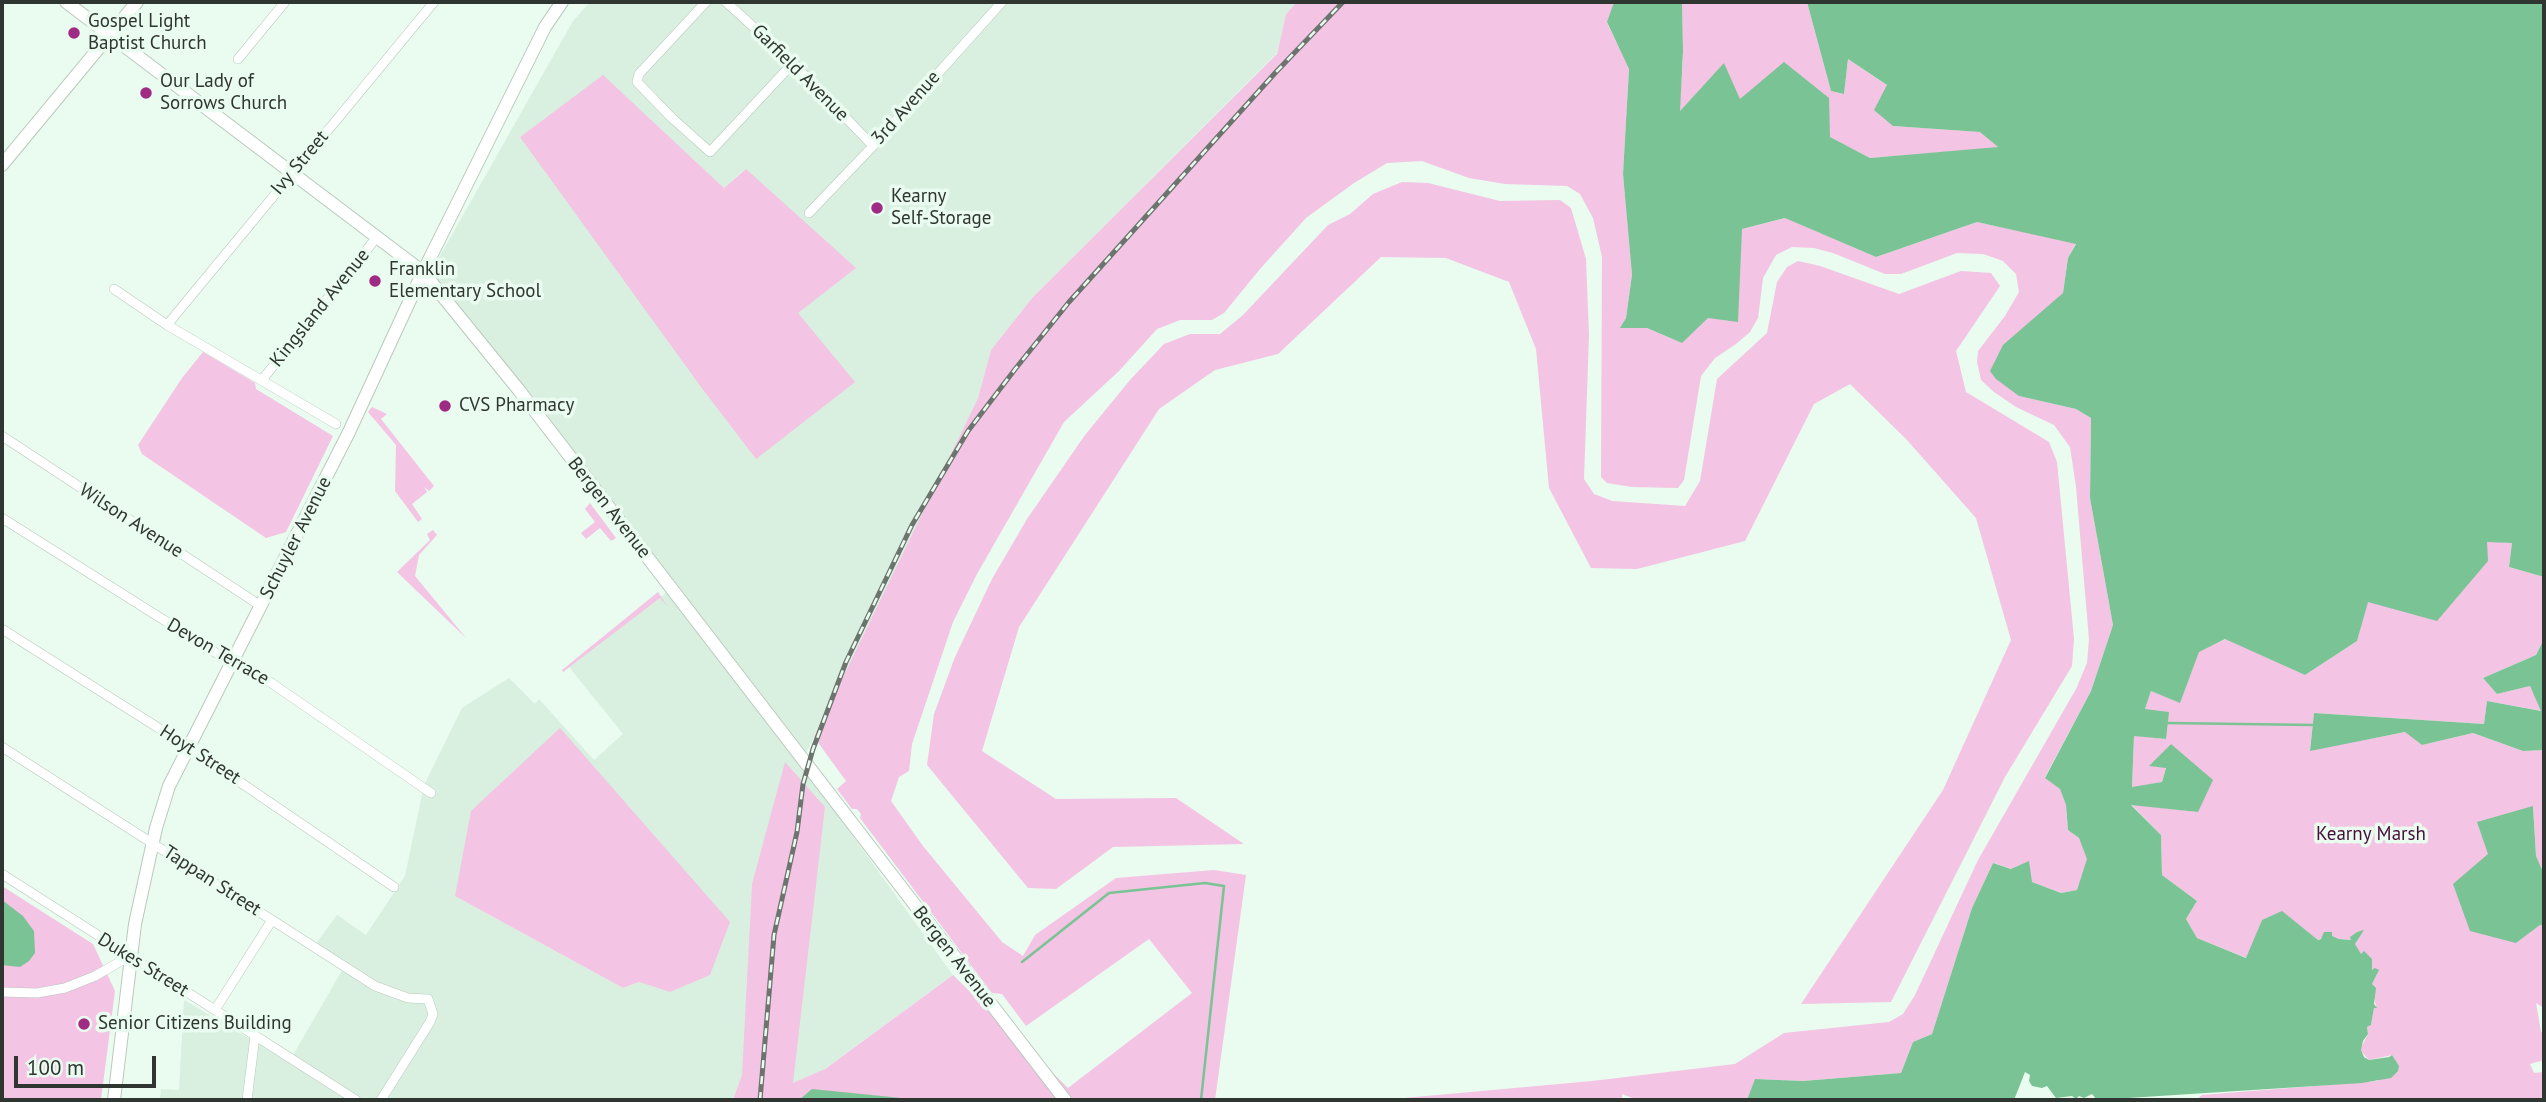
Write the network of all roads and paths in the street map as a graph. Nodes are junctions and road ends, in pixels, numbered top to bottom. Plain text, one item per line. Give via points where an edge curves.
1 (66, 2) edge
2 (137, 2) edge
3 (285, 2) edge
4 (434, 2) edge
5 (562, 2) edge
6 (706, 2) edge
7 (726, 2) edge
8 (1002, 2) edge
9 (110, 35) junction
10 (237, 59) dead end
11 (793, 63) junction
12 (873, 146) junction
13 (2, 165) edge
14 (292, 173) junction
15 (809, 213) dead end
16 (377, 237) junction
17 (423, 272) junction
18 (114, 289) dead end
19 (167, 325) junction
20 (262, 380) junction
21 (336, 424) dead end
22 (2, 436) edge
23 (2, 518) edge
24 (261, 606) junction
25 (2, 629) edge
26 (232, 663) junction
27 (187, 746) junction
28 (2, 747) edge
29 (431, 793) dead end
30 (153, 844) junction
31 (2, 874) edge
32 (394, 887) dead end
33 (272, 920) junction
34 (131, 956) junction
35 (2, 992) edge
36 (215, 1010) junction
37 (255, 1036) junction
38 (114, 1100) edge
39 (247, 1100) edge
40 (356, 1100) edge
41 (382, 1100) edge
42 (1065, 1100) edge

1 - 9 street, Bergen Avenue
2 - 9 street
3 - 10 street
4 - 14 street, Ivy Street
5 - 17 street, Schuyler Avenue via 544,27
6 - 11 street via 639,74 637,82 710,152
7 - 11 street, Garfield Avenue
8 - 12 street, 3rd Avenue
9 - 13 street
9 - 14 street, Bergen Avenue
11 - 12 street, Garfield Avenue
12 - 15 street, 3rd Avenue
14 - 16 street, Bergen Avenue
14 - 19 street, Ivy Street
16 - 17 street, Bergen Avenue
16 - 20 street, Kingsland Avenue
17 - 24 street, Schuyler Avenue
17 - 42 street, Bergen Avenue
18 - 19 street
19 - 20 street
20 - 21 street
22 - 24 street, Wilson Avenue
23 - 26 street, Devon Terrace
24 - 26 street, Schuyler Avenue
25 - 27 street, Hoyt Street
26 - 27 street, Schuyler Avenue
26 - 29 street, Devon Terrace via 254,671
27 - 30 street, Schuyler Avenue via 169,786
27 - 32 street, Hoyt Street
28 - 30 street, Tappan Street
30 - 33 street, Tappan Street
30 - 34 street, Schuyler Avenue
31 - 34 street, Dukes Street
33 - 36 street
33 - 41 street, Tappan Street via 375,986 408,998 428,999 433,1014 430,1022
34 - 35 street via 65,988
34 - 36 street, Dukes Street
34 - 38 street, Schuyler Avenue
36 - 37 street, Dukes Street
37 - 39 street
37 - 40 street, Dukes Street

